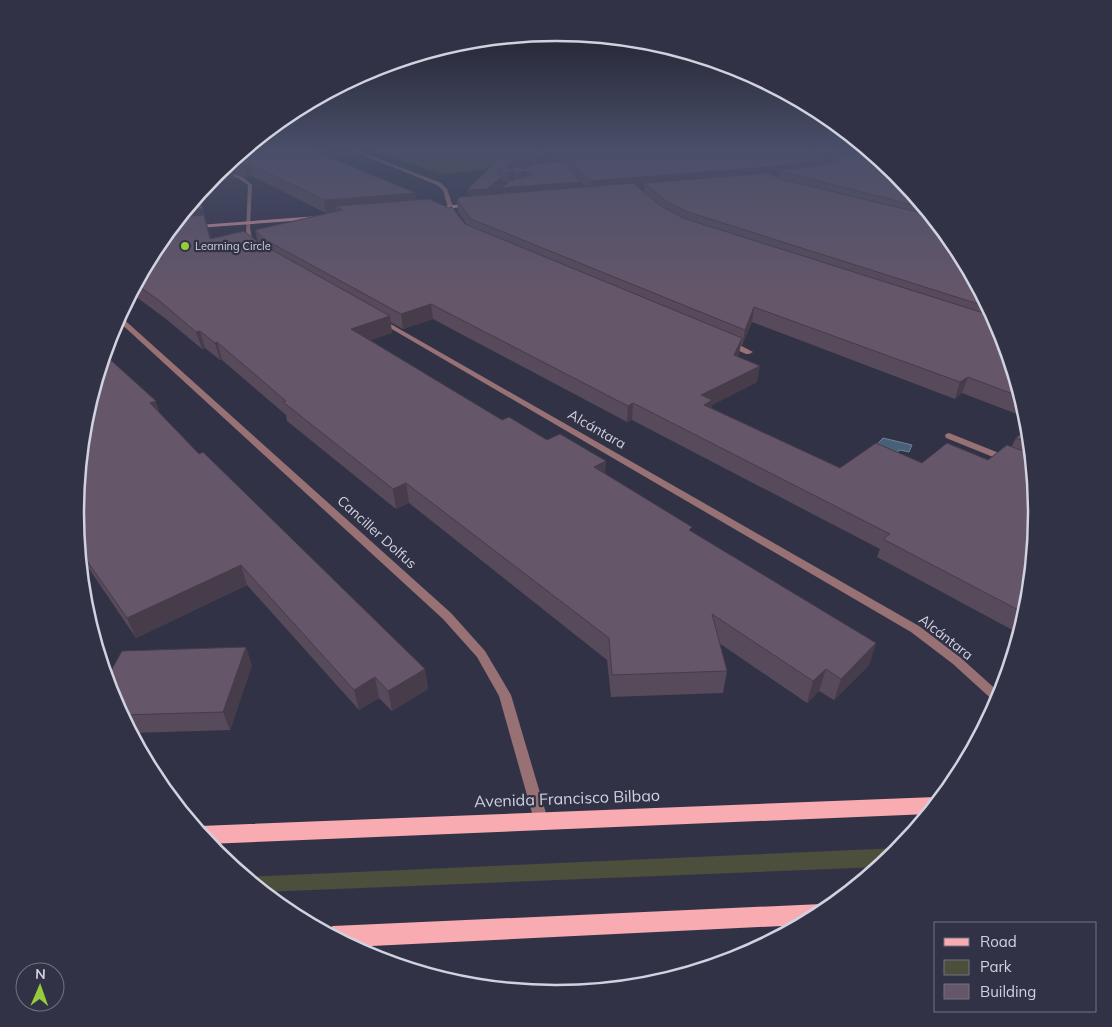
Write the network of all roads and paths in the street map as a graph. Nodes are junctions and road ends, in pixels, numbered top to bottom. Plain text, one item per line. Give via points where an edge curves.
1 (249, 196) edge
2 (447, 196) edge
3 (479, 205) edge
4 (450, 207) junction
5 (430, 209) edge
6 (325, 217) edge
7 (456, 222) edge
8 (248, 223) junction
9 (179, 228) edge
10 (264, 254) edge
11 (368, 313) edge
12 (124, 323) edge
13 (722, 340) edge
14 (749, 352) dead end
15 (949, 436) dead end
16 (1016, 463) edge
17 (992, 694) edge
18 (927, 805) edge
19 (541, 820) junction
20 (209, 834) edge
21 (804, 915) edge
22 (346, 936) edge

1 - 8 street
2 - 4 street
3 - 4 main road
4 - 5 main road
4 - 7 street
6 - 8 main road
8 - 9 main road
8 - 10 street via 250,242
11 - 17 street, Alcántara via 915,629
12 - 19 street, Canciller Dolfus via 447,616 481,654 505,695
13 - 14 street
15 - 16 street
18 - 19 main road, Avenida Francisco Bilbao
19 - 20 main road, Avenida Francisco Bilbao
21 - 22 main road

